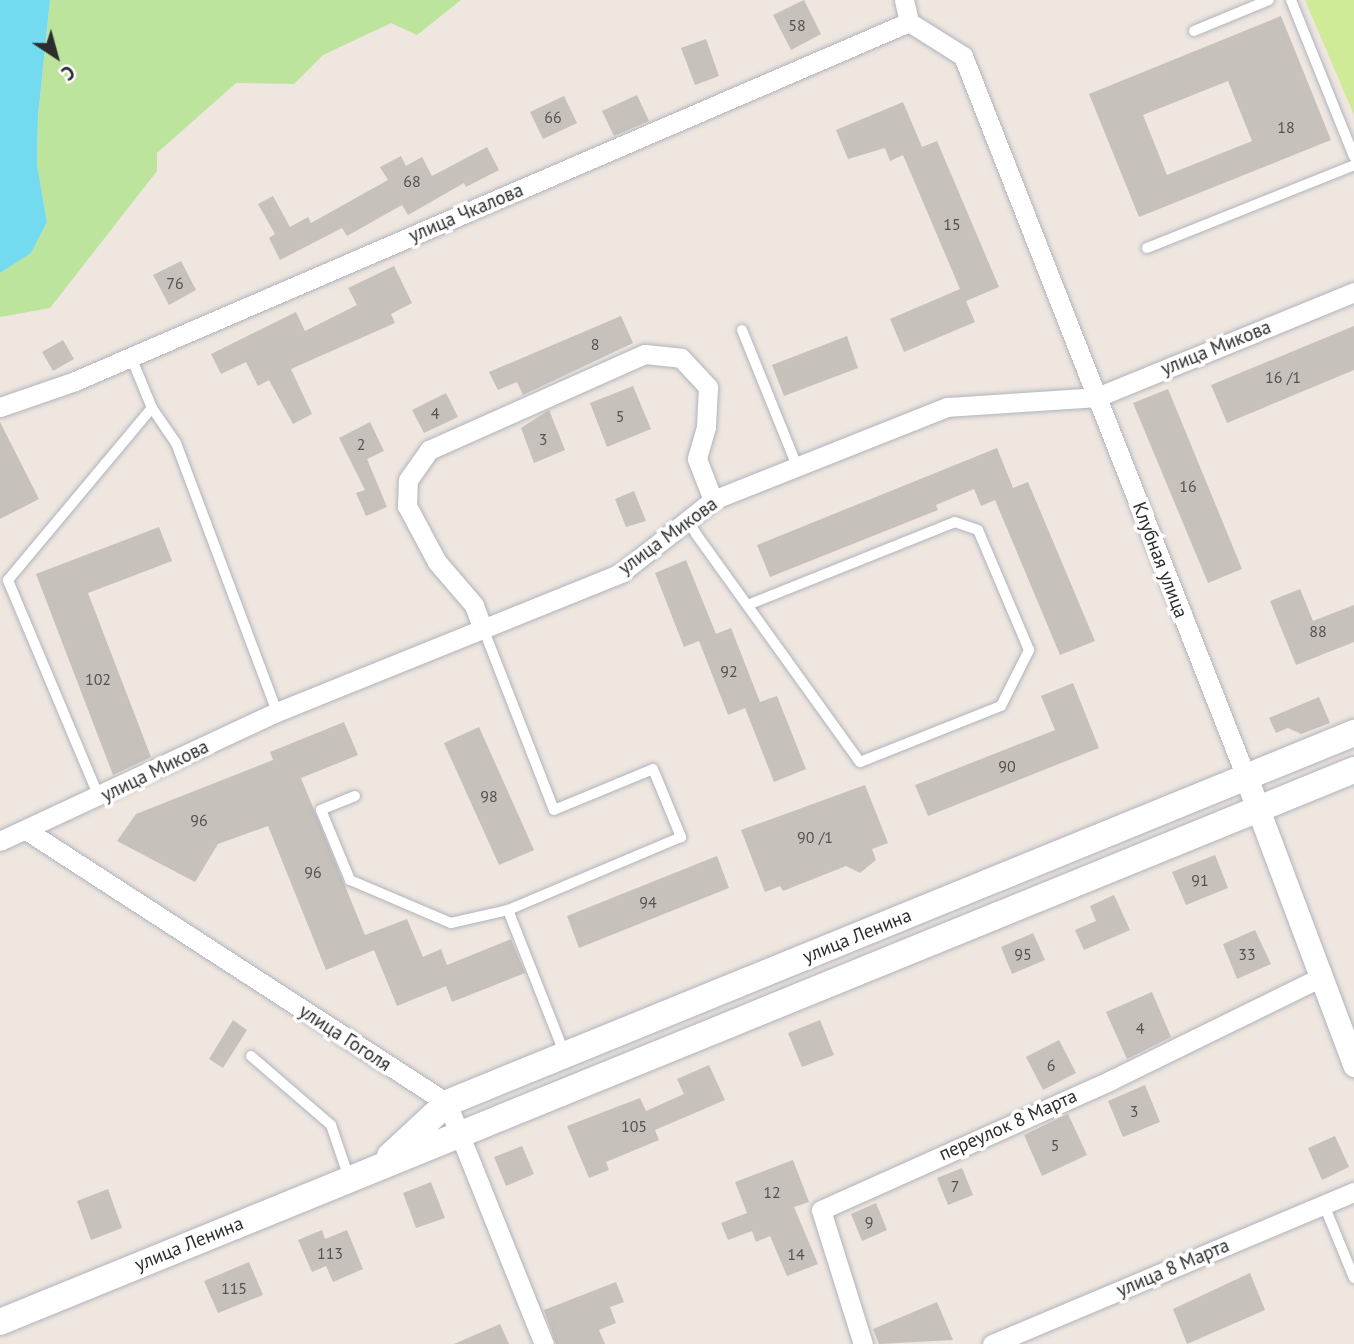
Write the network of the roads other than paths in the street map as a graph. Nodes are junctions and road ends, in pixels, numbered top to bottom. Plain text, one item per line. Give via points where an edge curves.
1 (904, 0) edge
2 (1269, 0) edge
3 (1291, 0) edge
4 (909, 22) junction
5 (1194, 31) dead end
6 (1354, 157) edge
7 (1354, 165) edge
8 (1147, 248) dead end
9 (1354, 292) edge
10 (742, 330) dead end
11 (131, 357) junction
12 (1097, 397) junction
13 (0, 407) edge
14 (152, 408) junction
15 (797, 466) junction
16 (713, 500) junction
17 (688, 520) junction
18 (748, 605) junction
19 (482, 626) junction
20 (277, 712) junction
21 (1354, 733) edge
22 (1354, 770) edge
23 (1246, 777) junction
24 (355, 796) dead end
25 (99, 798) junction
26 (1258, 809) junction
27 (26, 830) junction
28 (0, 841) edge
29 (508, 910) junction
30 (1321, 977) junction
31 (566, 1055) junction
32 (251, 1056) dead end
33 (1354, 1065) edge
34 (447, 1103) junction
35 (459, 1134) junction
36 (379, 1166) junction
37 (349, 1179) junction
38 (1354, 1192) edge
39 (1324, 1205) junction
40 (1354, 1278) edge
41 (0, 1322) edge
42 (544, 1344) edge
43 (863, 1344) edge
44 (992, 1344) edge

1 - 4 street
2 - 5 lane
3 - 6 lane
4 - 11 street, улица Чкалова
4 - 12 street, Клубная улица via 963,56
7 - 8 lane
9 - 12 street, улица Микова
10 - 15 lane
11 - 13 street, улица Чкалова
11 - 14 lane
12 - 15 street, улица Микова via 947,407
12 - 23 street, Клубная улица
14 - 20 lane via 176,443
14 - 25 lane via 8,580
15 - 16 street, улица Микова
16 - 17 street, улица Микова
16 - 19 street via 697,459 706,427 708,387 681,358 645,354 429,450 408,480 407,506 437,562 474,606
17 - 18 lane
17 - 19 street, улица Микова via 621,573
18 - 18 lane via 860,762 1001,706 1028,650 978,530 955,522
19 - 20 street, улица Микова
19 - 29 lane via 554,810 653,769 681,837
20 - 25 street, улица Микова
21 - 23 main road, улица Ленина
22 - 26 main road, улица Ленина
23 - 26 street, Клубная улица
23 - 31 main road, улица Ленина
24 - 29 lane via 321,810 350,880 451,923
25 - 27 street, улица Микова
26 - 30 street, Клубная улица
26 - 35 main road, улица Ленина
27 - 28 street, улица Микова
27 - 34 street, улица Гоголя
29 - 31 lane
30 - 33 street, Клубная улица
30 - 43 street, переулок 8 Марта via 1111,1080 821,1210
31 - 34 main road, улица Ленина
32 - 37 lane via 331,1125
34 - 35 street
34 - 36 main road, улица Ленина
35 - 36 main road, улица Ленина
35 - 42 street
36 - 37 main road, улица Ленина
37 - 41 main road, улица Ленина
38 - 39 street, улица 8 Марта
39 - 40 lane
39 - 44 street, улица 8 Марта

